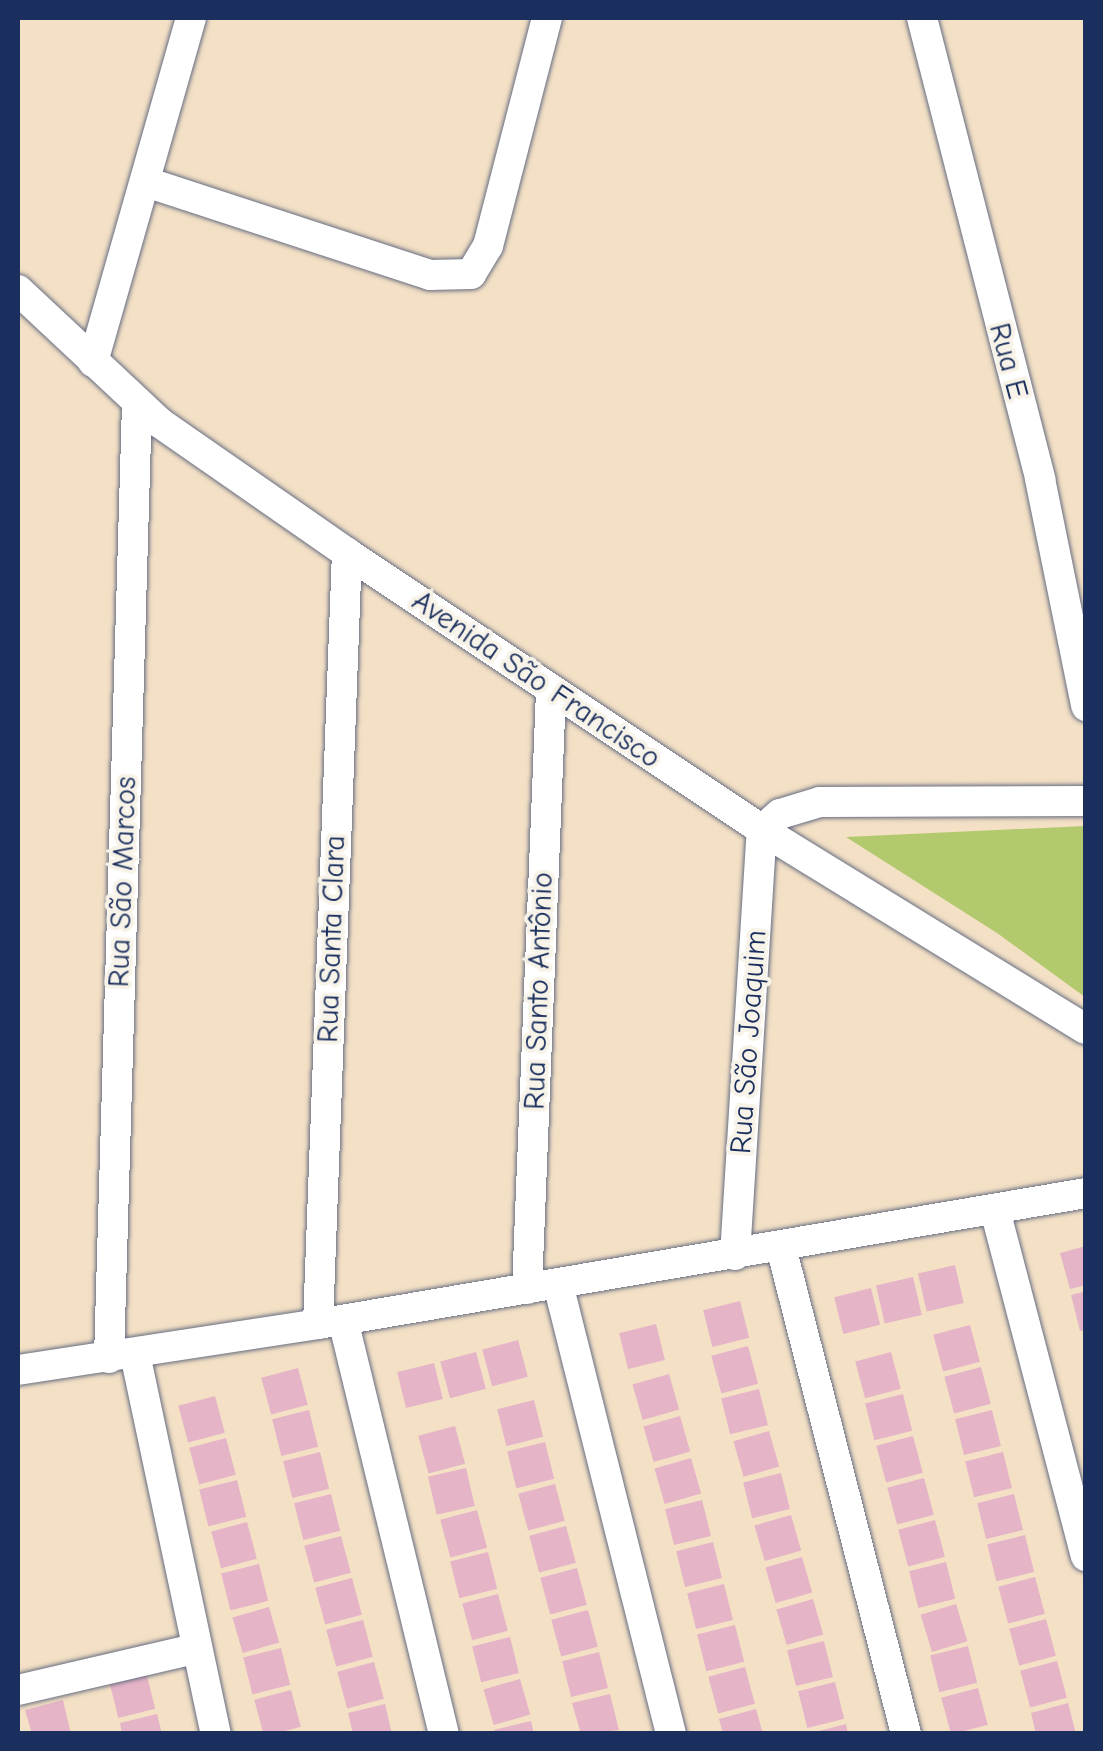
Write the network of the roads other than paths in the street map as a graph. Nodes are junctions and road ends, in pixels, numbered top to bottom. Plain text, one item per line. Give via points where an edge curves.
1 (191, 18) edge
2 (547, 18) edge
3 (922, 18) edge
4 (146, 182) junction
5 (18, 290) edge
6 (94, 362) junction
7 (137, 405) junction
8 (347, 553) junction
9 (551, 692) junction
10 (1086, 706) edge
11 (1086, 801) edge
12 (762, 830) junction
13 (1086, 1029) edge
14 (1086, 1193) edge
15 (995, 1210) junction
16 (781, 1247) junction
17 (735, 1254) junction
18 (558, 1284) junction
19 (527, 1290) junction
20 (330, 1322) junction
21 (122, 1356) junction
22 (18, 1370) edge
23 (1086, 1556) edge
24 (194, 1648) junction
25 (18, 1690) edge
26 (216, 1734) edge
27 (444, 1734) edge
28 (672, 1734) edge
29 (906, 1734) edge

1 - 4 street
2 - 4 street via 488,246 471,274 430,275
3 - 10 street, Rua E via 1040,479
4 - 6 street
5 - 6 street, Avenida São Francisco
6 - 7 street, Avenida São Francisco
7 - 8 street, Avenida São Francisco
7 - 21 street, Rua São Marcos
8 - 9 street, Avenida São Francisco
8 - 20 street, Rua Santa Clara
9 - 12 street, Avenida São Francisco
9 - 19 street, Rua Santo Antônio
11 - 12 street via 820,802 780,814
12 - 13 street, Avenida São Francisco
12 - 17 street, Rua São Joaquim
14 - 15 street
15 - 16 street
15 - 23 street
16 - 17 street
16 - 29 street
17 - 18 street
18 - 19 street
18 - 28 street
19 - 20 street
20 - 21 street
20 - 27 street, Rua Santa Clara
21 - 22 street
21 - 24 street, Rua São Marcos
24 - 25 street
24 - 26 street, Rua São Marcos

